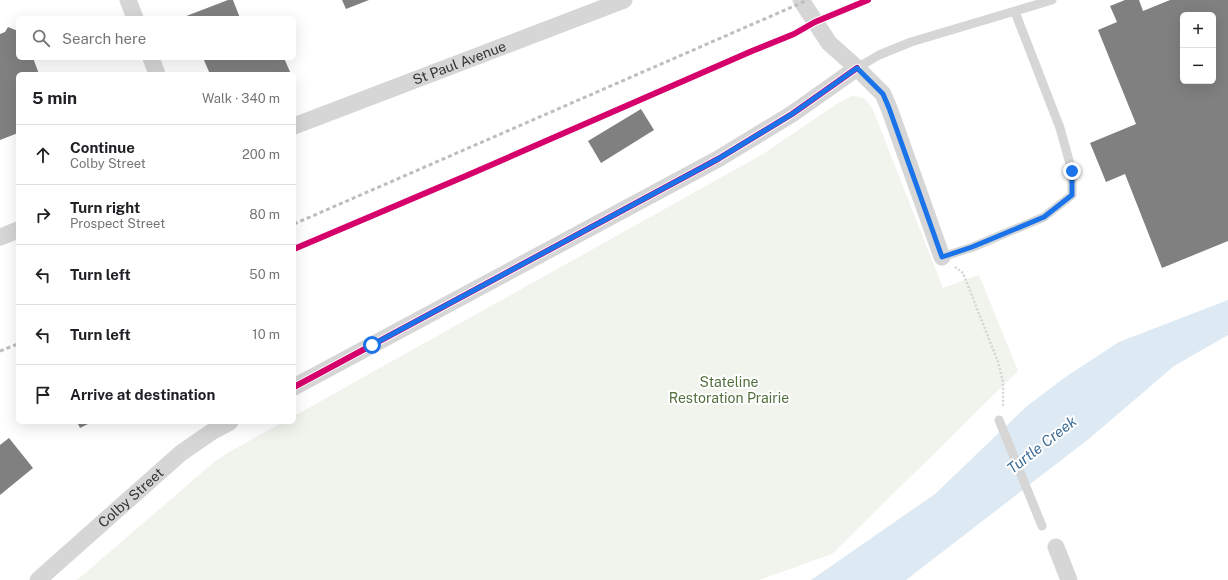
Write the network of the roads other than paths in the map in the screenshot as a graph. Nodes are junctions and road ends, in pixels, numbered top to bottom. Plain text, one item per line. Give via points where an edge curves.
1 (128, 0) edge
2 (624, 0) edge
3 (801, 0) edge
4 (1052, 0) edge
5 (1015, 12) junction
6 (134, 16) edge
7 (152, 60) edge
8 (857, 68) junction
9 (156, 72) edge
10 (296, 125) edge
11 (16, 231) edge
12 (0, 236) edge
13 (942, 257) joint
14 (296, 386) edge
15 (999, 420) road end
16 (226, 424) edge
17 (1042, 526) dead end
18 (1056, 548) dead end
19 (38, 580) edge
20 (1069, 580) edge

1 - 6 street
2 - 10 street, St Paul Avenue
3 - 8 street via 829,43
4 - 5 lane
5 - 8 lane via 911,42 879,55
5 - 13 lane via 1060,128 1072,171 1072,195 1044,217
7 - 9 street
8 - 13 street via 883,94
8 - 14 street via 792,114 718,159
11 - 12 street
15 - 17 lane
16 - 19 street, Colby Street via 181,453
18 - 20 street

